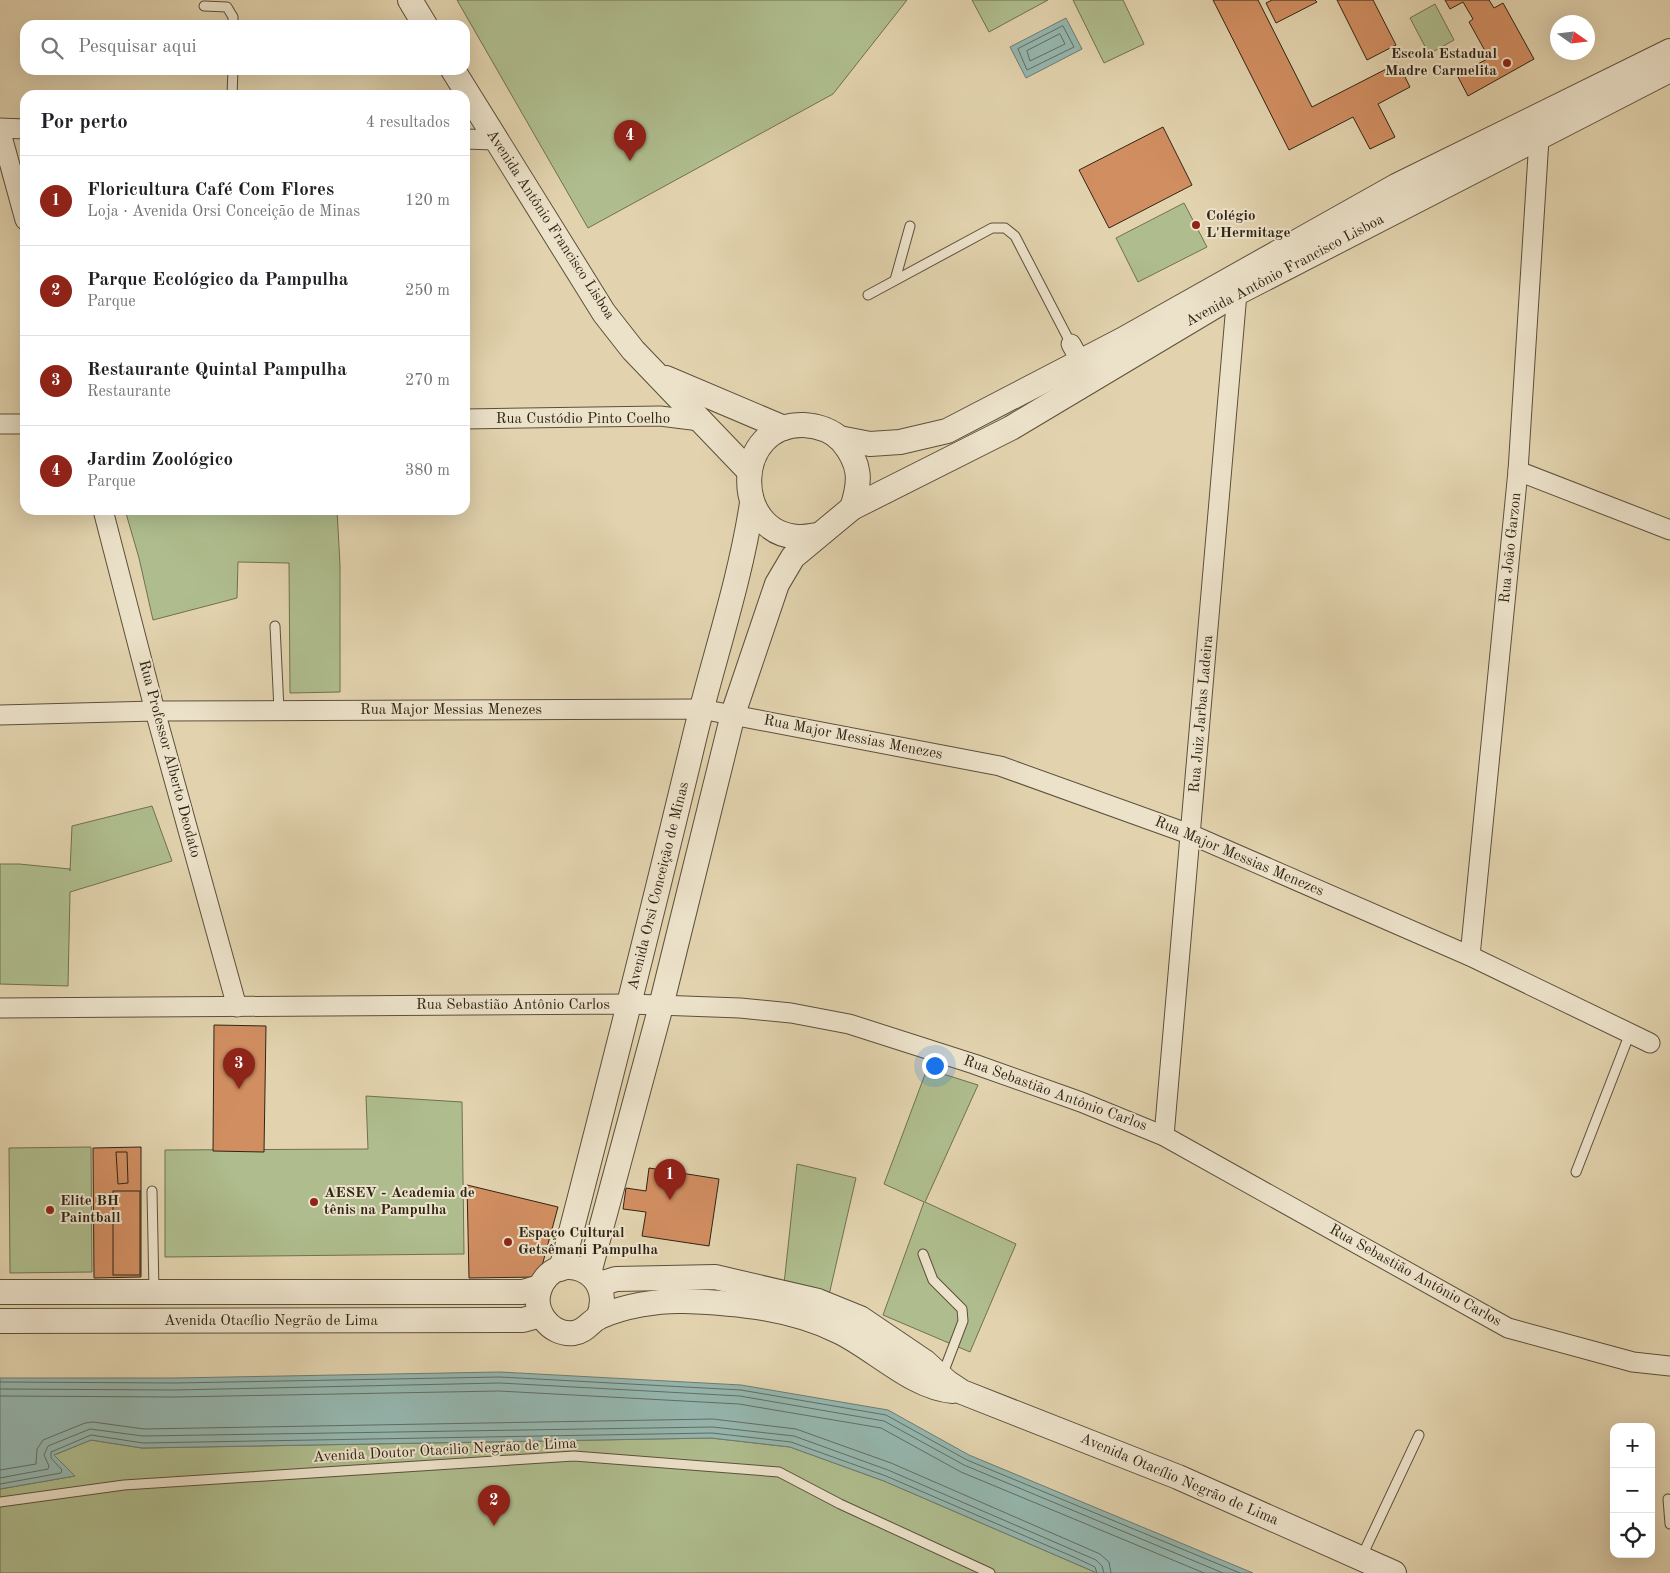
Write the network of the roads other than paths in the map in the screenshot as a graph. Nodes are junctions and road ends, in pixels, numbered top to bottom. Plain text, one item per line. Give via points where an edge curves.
1 (410, 0) edge
2 (204, 6) dead end
3 (233, 20) edge
4 (422, 20) edge
5 (1670, 52) edge
6 (1670, 70) edge
7 (233, 75) edge
8 (455, 75) edge
9 (232, 90) edge
10 (464, 90) edge
11 (470, 99) edge
12 (0, 128) edge
13 (20, 129) edge
14 (470, 139) edge
15 (1539, 139) junction
16 (495, 140) junction
17 (20, 202) edge
18 (910, 226) dead end
19 (895, 280) junction
20 (1237, 293) junction
21 (868, 295) dead end
22 (1076, 353) junction
23 (656, 374) junction
24 (470, 419) edge
25 (700, 421) junction
26 (0, 424) edge
27 (20, 424) edge
28 (784, 428) junction
29 (839, 438) junction
30 (748, 470) junction
31 (1518, 471) junction
32 (752, 503) junction
33 (852, 508) junction
34 (104, 515) edge
35 (1670, 530) edge
36 (817, 535) junction
37 (275, 626) dead end
38 (701, 709) junction
39 (279, 710) junction
40 (155, 711) junction
41 (733, 714) junction
42 (0, 715) edge
43 (1192, 835) junction
44 (1470, 956) junction
45 (630, 1004) junction
46 (237, 1006) junction
47 (660, 1006) junction
48 (0, 1008) edge
49 (1630, 1033) junction
50 (1650, 1042) dead end
51 (1164, 1136) junction
52 (1576, 1172) dead end
53 (152, 1191) dead end
54 (923, 1254) dead end
55 (560, 1269) junction
56 (594, 1278) junction
57 (540, 1287) junction
58 (0, 1292) edge
59 (154, 1292) junction
60 (541, 1315) junction
61 (598, 1318) junction
62 (0, 1321) edge
63 (1670, 1366) edge
64 (941, 1378) junction
65 (962, 1392) junction
66 (1419, 1435) dead end
67 (1668, 1498) dead end
68 (0, 1502) edge
69 (1670, 1524) edge
70 (1360, 1558) junction
71 (990, 1573) edge
72 (1394, 1573) edge

1 - 4 street
2 - 3 lane via 228,7
5 - 22 street, Avenida Antônio Francisco Lisboa via 1396,186
6 - 15 street, Avenida Antônio Francisco Lisboa
7 - 9 lane
8 - 10 street, Avenida Antônio Francisco Lisboa
11 - 16 street, Avenida Antônio Francisco Lisboa
12 - 13 street
12 - 17 street
14 - 16 street
15 - 20 street, Avenida Antônio Francisco Lisboa
15 - 31 street, Rua João Garzon
16 - 23 street, Avenida Antônio Francisco Lisboa via 604,313
18 - 19 lane
19 - 21 lane
19 - 22 lane via 992,228 1005,228 1015,236
20 - 33 street, Avenida Antônio Francisco Lisboa via 1010,428
20 - 43 street, Rua Juiz Jarbas Ladeira
22 - 29 street, Avenida Antônio Francisco Lisboa via 947,431 900,442 870,444
23 - 25 street, Avenida Antônio Francisco Lisboa
23 - 28 street, Avenida Antônio Francisco Lisboa
24 - 25 street, Rua Custódio Pinto Coelho via 660,416
25 - 30 street, Avenida Antônio Francisco Lisboa
26 - 27 street
28 - 29 street via 813,426
28 - 30 street via 760,445
29 - 33 street via 852,453 858,471 858,490
30 - 32 street
31 - 35 street
31 - 44 street, Rua João Garzon
32 - 36 street via 762,520 778,532 797,537
32 - 38 street, Avenida Orsi Conceição de Minas via 738,576
33 - 36 street
34 - 40 street, Rua Professor Alberto Deodato
36 - 41 street, Avenida Orsi Conceição de Minas via 793,556 776,584
37 - 39 lane
38 - 39 street, Rua Major Messias Menezes
38 - 41 street, Rua Major Messias Menezes
38 - 45 street, Avenida Orsi Conceição de Minas
39 - 40 street, Rua Major Messias Menezes
40 - 42 street, Rua Major Messias Menezes
40 - 46 street, Rua Professor Alberto Deodato
41 - 43 street, Rua Major Messias Menezes via 1000,766
41 - 47 street, Avenida Orsi Conceição de Minas
43 - 44 street, Rua Major Messias Menezes
43 - 51 street, Rua Juiz Jarbas Ladeira
44 - 49 street, Rua Major Messias Menezes
45 - 46 street, Rua Sebastião Antônio Carlos
45 - 47 street, Rua Sebastião Antônio Carlos
45 - 55 street, Avenida Orsi Conceição de Minas
46 - 48 street, Rua Sebastião Antônio Carlos
47 - 51 street, Rua Sebastião Antônio Carlos via 791,1013 849,1024 1081,1102
47 - 56 street, Avenida Orsi Conceição de Minas
49 - 50 street, Rua Major Messias Menezes
49 - 52 lane
51 - 63 street, Rua Sebastião Antônio Carlos via 1508,1328 1633,1362
53 - 59 lane
54 - 64 lane via 933,1280 962,1309 963,1321
55 - 56 street via 570,1267
55 - 57 street
56 - 61 street via 603,1298
56 - 64 street, Avenida Otacílio Negrão de Lima via 715,1277 818,1300 860,1318 925,1362
57 - 59 street, Avenida Otacílio Negrão de Lima via 523,1292
57 - 60 street via 538,1306
58 - 59 street, Avenida Otacílio Negrão de Lima
60 - 61 street via 552,1328 568,1333 584,1330
60 - 62 street, Avenida Otacílio Negrão de Lima via 523,1320
61 - 65 street, Avenida Otacílio Negrão de Lima via 642,1305 683,1301 756,1307 799,1315 840,1332 924,1383 941,1390
64 - 65 street, Avenida Otacílio Negrão de Lima
65 - 70 street, Avenida Otacílio Negrão de Lima via 1178,1477
66 - 70 lane
67 - 69 lane
68 - 71 lane, Avenida Doutor Otacilio Negrão de Lima via 124,1486 574,1456 779,1472 840,1504
70 - 72 street, Avenida Otacílio Negrão de Lima

